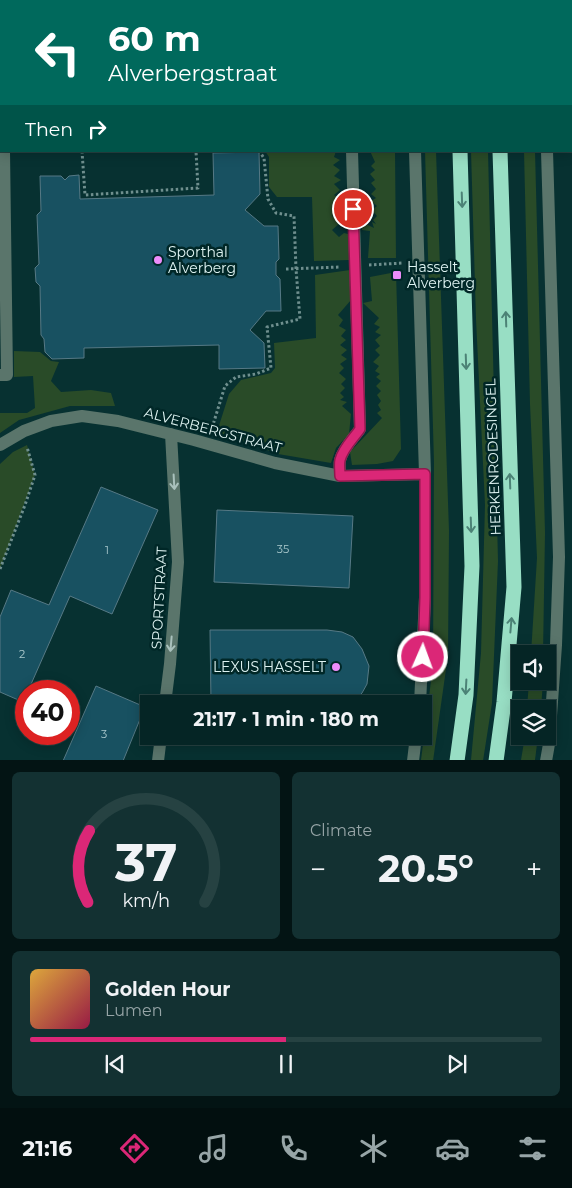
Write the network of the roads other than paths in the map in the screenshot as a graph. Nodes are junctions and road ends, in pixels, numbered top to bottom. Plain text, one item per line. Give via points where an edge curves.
1 (4, 152) edge
2 (352, 152) edge
3 (415, 152) edge
4 (460, 152) edge
5 (500, 152) edge
6 (547, 152) edge
7 (0, 375) edge
8 (171, 434) junction
9 (0, 445) edge
10 (425, 474) junction
11 (340, 476) junction
12 (166, 695) edge
13 (420, 695) edge
14 (160, 745) edge
15 (415, 745) edge
16 (158, 760) edge
17 (413, 760) edge
18 (457, 760) edge
19 (496, 760) edge
20 (546, 760) edge

1 - 7 street via 7,375
2 - 11 street via 360,429 344,450
3 - 10 street
4 -> 18 highway, HERKENRODESINGEL via 472,566 466,695
19 -> 5 highway, HERKENRODESINGEL via 514,587
6 - 20 street via 559,557 556,645
8 - 9 street, ALVERBERGSTRAAT via 118,420 82,416 51,421
8 - 11 street, ALVERBERGSTRAAT via 275,463
8 -> 12 street, SPORTSTRAAT via 178,562
10 - 11 street, ALVERBERGSTRAAT
10 - 13 street via 425,598
14 - 16 street
15 - 17 street

